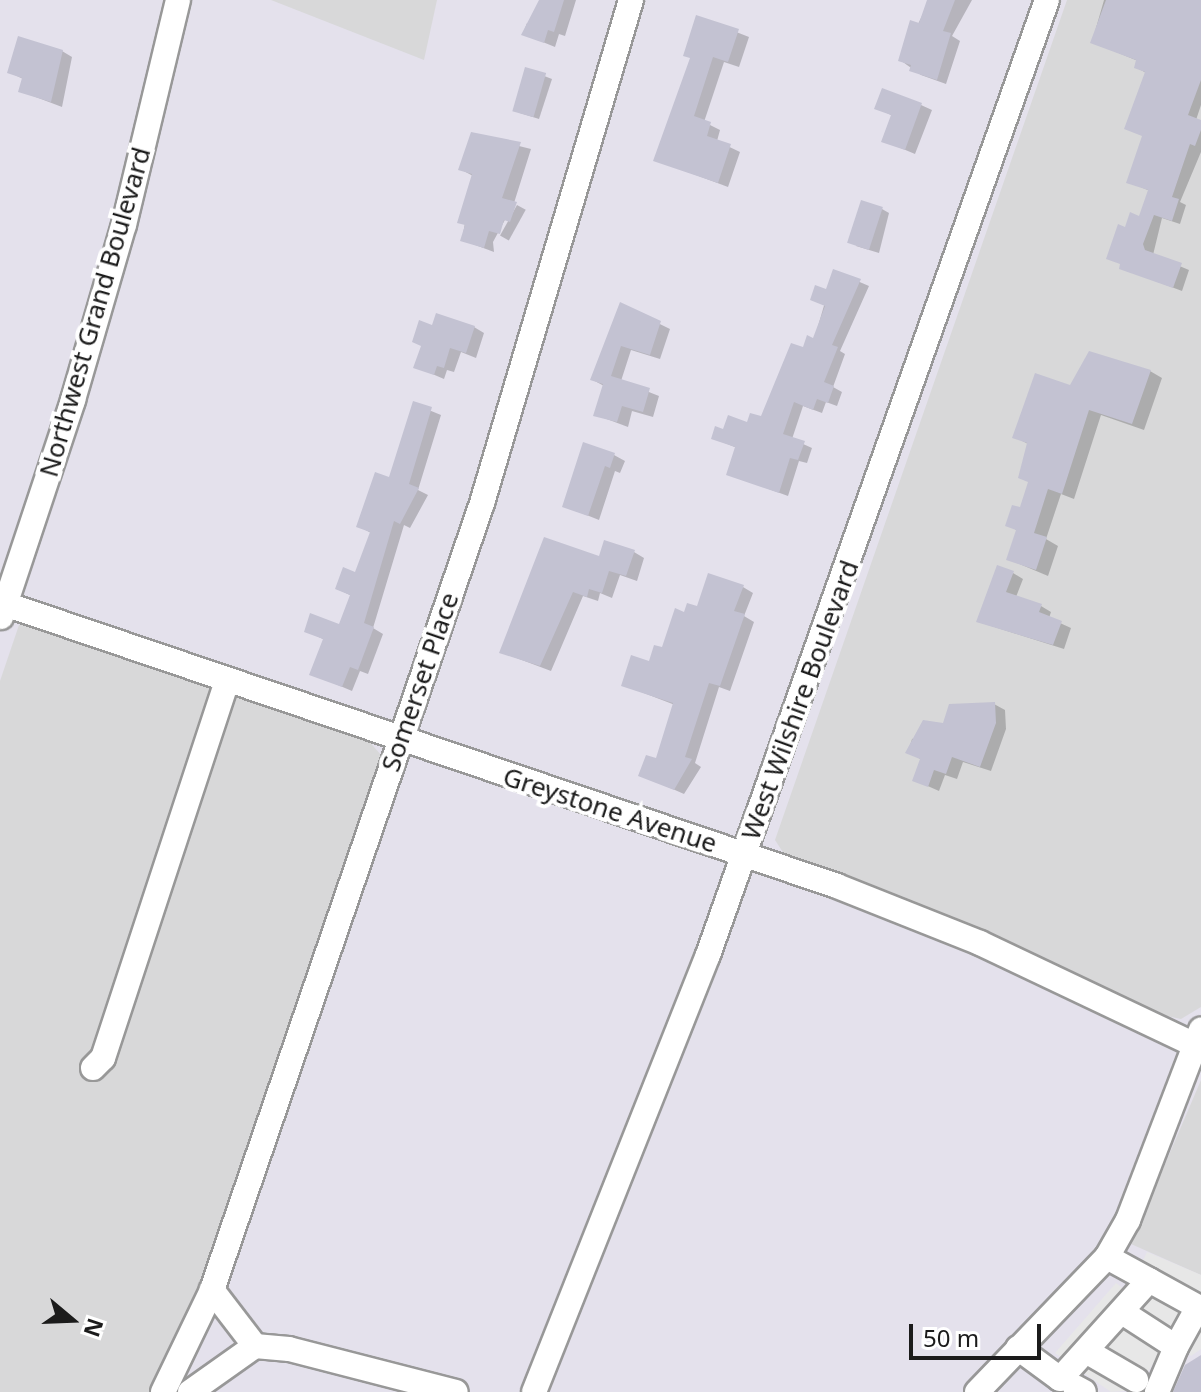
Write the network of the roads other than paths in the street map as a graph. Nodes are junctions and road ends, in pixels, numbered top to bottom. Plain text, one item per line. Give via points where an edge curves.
1 (178, 0) edge
2 (631, 0) edge
3 (1047, 0) edge
4 (3, 612) edge
5 (227, 680) junction
6 (401, 739) junction
7 (745, 855) junction
8 (1199, 1040) edge
9 (93, 1068) dead end
10 (1107, 1257) junction
11 (1149, 1280) junction
12 (212, 1290) junction
13 (1199, 1308) edge
14 (1122, 1312) junction
15 (255, 1346) junction
16 (1176, 1347) junction
17 (1018, 1348) junction
18 (1086, 1351) junction
19 (1136, 1380) dead end
20 (1072, 1388) edge
21 (163, 1392) edge
22 (190, 1392) edge
23 (456, 1392) edge
24 (534, 1392) edge
25 (977, 1392) edge
26 (1157, 1392) edge

1 - 4 street, Northwest Grand Boulevard via 121,236
2 - 6 street, Somerset Place via 487,487
3 - 7 street, West Wilshire Boulevard
4 - 5 street, Greystone Avenue
5 - 6 street, Greystone Avenue
5 - 9 street via 103,1058
6 - 7 street, Greystone Avenue
6 - 12 street, Somerset Place
7 - 8 street, Greystone Avenue via 980,943
7 - 24 street, West Wilshire Boulevard via 638,1139
8 - 10 street via 1133,1206
10 - 11 street
10 - 17 street
11 - 13 street
11 - 14 street
12 - 15 street
12 - 21 street, Somerset Place
13 - 16 street
14 - 16 street
14 - 18 street
15 - 22 street
15 - 23 street via 289,1349
16 - 26 street
17 - 20 street
17 - 25 street
18 - 19 street
18 - 20 street

